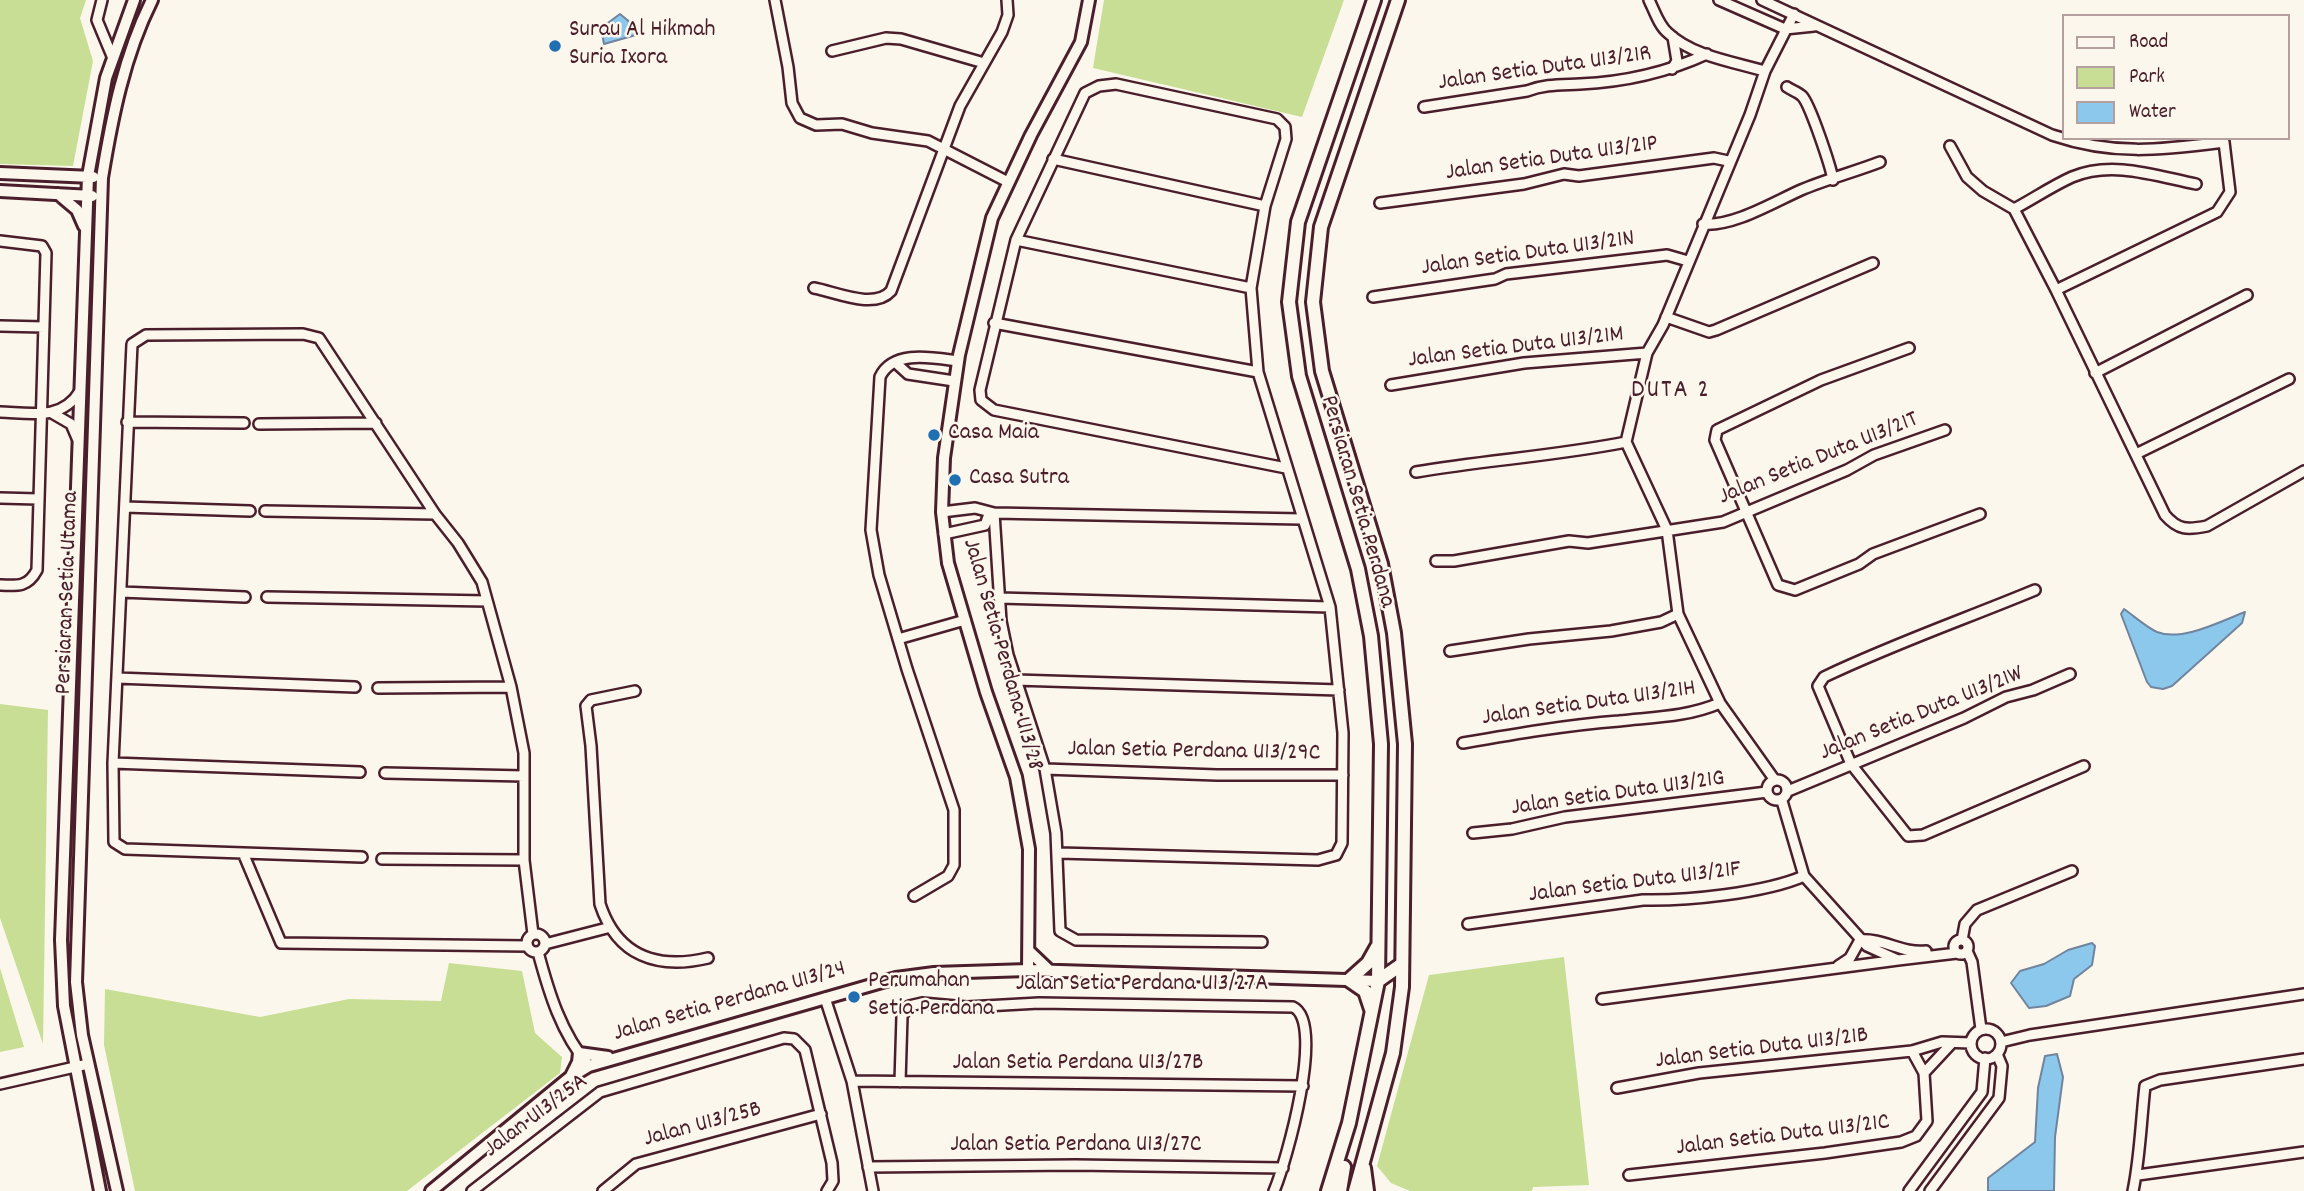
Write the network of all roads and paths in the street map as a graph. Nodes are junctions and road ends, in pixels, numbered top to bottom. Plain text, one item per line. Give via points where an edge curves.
1 (102, 0) edge
2 (134, 0) edge
3 (152, 0) edge
4 (775, 0) edge
5 (1007, 0) edge
6 (1088, 0) edge
7 (1374, 0) edge
8 (1398, 0) edge
9 (1649, 0) edge
10 (1719, 0) edge
11 (1762, 0) edge
12 (1794, 14) junction
13 (1816, 25) junction
14 (1785, 29) junction
15 (1673, 37) junction
16 (832, 51) dead end
17 (1707, 54) junction
18 (112, 56) junction
19 (984, 63) junction
20 (1671, 71) junction
21 (1765, 71) junction
22 (1787, 87) dead end
23 (1424, 107) dead end
24 (2062, 138) edge
25 (2067, 140) edge
26 (1950, 146) dead end
27 (944, 148) junction
28 (1053, 159) junction
29 (1728, 162) junction
30 (1880, 162) dead end
31 (0, 173) edge
32 (88, 176) junction
33 (102, 178) junction
34 (1832, 180) junction
35 (1008, 182) junction
36 (2196, 184) dead end
37 (0, 191) edge
38 (58, 194) junction
39 (87, 195) junction
40 (102, 197) junction
41 (1380, 203) dead end
42 (1265, 206) junction
43 (2014, 209) junction
44 (1703, 224) junction
45 (86, 232) junction
46 (1016, 240) junction
47 (0, 241) edge
48 (1688, 261) junction
49 (1873, 263) dead end
50 (814, 288) dead end
51 (1251, 288) junction
52 (2056, 290) junction
53 (2247, 295) dead end
54 (1373, 297) dead end
55 (1666, 317) junction
56 (994, 323) junction
57 (0, 326) edge
58 (44, 327) junction
59 (1909, 348) dead end
60 (1647, 353) junction
61 (958, 361) junction
62 (897, 364) junction
63 (1258, 372) junction
64 (2095, 373) junction
65 (2289, 379) dead end
66 (954, 381) junction
67 (1391, 385) dead end
68 (81, 389) junction
69 (0, 412) edge
70 (41, 413) junction
71 (52, 413) junction
72 (127, 422) junction
73 (244, 423) dead end
74 (376, 423) junction
75 (259, 424) dead end
76 (1945, 429) dead end
77 (79, 442) junction
78 (1626, 442) junction
79 (2136, 454) junction
80 (1286, 468) junction
81 (2304, 471) edge
82 (1416, 472) dead end
83 (0, 498) edge
84 (38, 499) junction
85 (125, 507) junction
86 (250, 511) dead end
87 (265, 511) dead end
88 (942, 512) junction
89 (1746, 512) junction
90 (992, 513) junction
91 (435, 514) junction
92 (1980, 514) dead end
93 (1301, 520) junction
94 (1667, 530) junction
95 (944, 534) junction
96 (1436, 561) dead end
97 (0, 585) edge
98 (2035, 590) dead end
99 (121, 592) junction
100 (245, 597) dead end
101 (267, 597) dead end
102 (999, 598) junction
103 (486, 601) junction
104 (1330, 607) junction
105 (1678, 614) junction
106 (965, 620) junction
107 (898, 639) junction
108 (1450, 651) dead end
109 (2070, 674) dead end
110 (117, 678) junction
111 (1016, 680) junction
112 (355, 687) dead end
113 (511, 687) junction
114 (378, 688) dead end
115 (1339, 690) junction
116 (635, 691) dead end
117 (1720, 703) junction
118 (1463, 743) dead end
119 (113, 763) junction
120 (1851, 764) junction
121 (2084, 766) dead end
122 (1045, 769) junction
123 (360, 772) dead end
124 (385, 773) dead end
125 (1343, 775) junction
126 (524, 776) junction
127 (1774, 779) junction
128 (1788, 791) junction
129 (1767, 792) junction
130 (1782, 801) junction
131 (1473, 833) dead end
132 (243, 853) junction
133 (1059, 853) junction
134 (362, 857) dead end
135 (382, 859) dead end
136 (524, 860) junction
137 (2072, 871) dead end
138 (1804, 876) junction
139 (914, 896) dead end
140 (1468, 924) dead end
141 (607, 928) junction
142 (533, 934) junction
143 (1860, 940) junction
144 (1262, 942) dead end
145 (545, 944) junction
146 (1379, 945) junction
147 (527, 946) junction
148 (1029, 951) junction
149 (1959, 951) junction
150 (538, 952) junction
151 (708, 958) dead end
152 (1898, 960) junction
153 (1402, 964) junction
154 (1836, 967) junction
155 (1028, 970) junction
156 (1006, 971) junction
157 (1050, 971) junction
158 (1349, 980) junction
159 (1378, 981) junction
160 (2304, 994) edge
161 (825, 998) junction
162 (1602, 999) dead end
163 (1400, 1004) junction
164 (1372, 1013) junction
165 (1981, 1029) junction
166 (2001, 1042) junction
167 (1971, 1043) junction
168 (1951, 1044) junction
169 (1912, 1051) junction
170 (579, 1053) junction
171 (1997, 1054) junction
172 (613, 1058) junction
173 (1985, 1058) junction
174 (2304, 1059) edge
175 (88, 1064) junction
176 (75, 1066) junction
177 (589, 1066) junction
178 (1924, 1073) junction
179 (569, 1078) junction
180 (852, 1081) junction
181 (900, 1082) junction
182 (0, 1084) edge
183 (1303, 1086) junction
184 (1617, 1088) dead end
185 (1354, 1096) junction
186 (821, 1114) junction
187 (2304, 1152) edge
188 (1364, 1161) junction
189 (868, 1167) junction
190 (1283, 1168) junction
191 (1629, 1175) dead end
192 (2138, 1175) junction
193 (100, 1191) edge
194 (117, 1191) edge
195 (431, 1191) edge
196 (472, 1191) edge
197 (603, 1191) edge
198 (827, 1191) edge
199 (873, 1191) edge
200 (1274, 1191) edge
201 (1328, 1191) edge
202 (1340, 1191) edge
203 (1354, 1191) edge
204 (1367, 1191) edge
205 (1909, 1191) edge
206 (1930, 1191) edge
207 (2133, 1191) edge

1 - 18 street via 97,20
2 - 18 street, Persiaran Setia Utama
3 - 33 street, Persiaran Setia Utama via 126,65
4 - 27 street via 792,103 800,118 816,125 842,124
5 - 19 street via 1008,15
6 - 35 street, Jalan Setia Perdana U13/28 via 1081,42
7 - 146 main road, Persiaran Setia Perdana via 1298,222 1289,302 1298,376 1358,569 1371,636 1381,744
8 - 153 main road, Persiaran Setia Perdana via 1321,227 1313,302 1322,371 1381,564 1394,633 1405,744
9 - 15 street via 1666,33
10 - 14 street
11 - 12 street
12 - 13 street
12 - 14 street
13 - 14 street
13 - 24 street
14 - 21 street
15 - 17 street
15 - 20 street, Jalan Setia Duta U13/21R via 1676,61
16 - 19 street via 886,38 901,39
17 - 20 street, Jalan Setia Duta U13/21R
17 - 21 street
18 - 32 street, Persiaran Setia Utama
19 - 27 street
20 - 23 street, Jalan Setia Duta U13/21R via 1540,86 1527,92
21 - 29 street
22 - 34 street via 1807,105 1830,160
25 - 52 street via 2084,146 2152,151 2224,142 2230,192 2217,212
26 - 43 street via 1967,177
27 - 35 street
27 - 50 street via 888,295 872,300
28 - 42 street
28 - 42 street via 1085,93 1099,86 1116,84 1278,119 1285,127 1286,139
28 - 46 street
29 - 41 street, Jalan Setia Duta U13/21P via 1714,158 1579,176 1564,174 1524,184
29 - 44 street
30 - 34 street
31 - 32 street
32 - 33 street
32 - 39 street, Persiaran Setia Utama
33 - 40 street, Persiaran Setia Utama
34 - 44 street via 1761,210 1716,225
35 - 61 street, Jalan Setia Perdana U13/28 via 985,243
36 - 43 street via 2122,170 2095,170
37 - 38 street
38 - 39 street
38 - 45 street via 77,211
39 - 40 street
39 - 45 street, Persiaran Setia Utama
40 - 175 street, Persiaran Setia Utama via 76,982
42 - 51 street
43 - 52 street
44 - 48 street
45 - 68 street, Persiaran Setia Utama
46 - 51 street
46 - 56 street
47 - 58 street via 42,246 46,253
48 - 54 street, Jalan Setia Duta U13/21N via 1667,255 1525,271
48 - 55 street
49 - 55 street via 1709,332
51 - 63 street
52 - 64 street
53 - 64 street
55 - 60 street
56 - 63 street
56 - 80 street via 980,390 981,400 994,410
57 - 58 street
58 - 70 street
59 - 89 street via 1821,380 1717,430 1715,440
60 - 67 street, Jalan Setia Duta U13/21M via 1495,366
60 - 78 street
61 - 62 street via 911,356
61 - 66 street, Jalan Setia Perdana U13/28
62 - 66 street via 908,374
62 - 107 street via 884,369 880,377 871,530
63 - 80 street
64 - 79 street
65 - 79 street
66 - 88 street, Jalan Setia Perdana U13/28
68 - 71 street via 71,404
68 - 77 street, Persiaran Setia Utama
69 - 70 street
70 - 71 street
70 - 84 street
71 - 77 street via 71,424
72 - 73 street
72 - 74 street via 130,349 140,337 303,334 319,338
72 - 85 street
74 - 75 street
74 - 91 street
76 - 89 street, Jalan Setia Duta U13/21T
77 - 176 street, Persiaran Setia Utama via 60,977
78 - 82 street
78 - 94 street
79 - 81 street via 2165,515 2175,527 2189,530 2207,526
80 - 93 street
83 - 84 street
84 - 97 street via 37,570 31,581 21,586
85 - 86 street
85 - 99 street
87 - 91 street
88 - 90 street via 982,509
88 - 95 street, Jalan Setia Perdana U13/28
89 - 92 street via 1778,585 1795,590 1873,554
89 - 94 street, Jalan Setia Duta U13/21T via 1723,522
90 - 93 street
90 - 95 street via 985,525
90 - 102 street
91 - 103 street via 482,582
93 - 104 street
94 - 96 street, Jalan Setia Duta U13/21T
94 - 105 street
95 - 106 street, Jalan Setia Perdana U13/28
98 - 120 street via 1928,635 1889,646 1819,681
99 - 100 street
99 - 110 street
101 - 103 street
102 - 104 street
102 - 111 street
103 - 113 street
104 - 115 street
105 - 108 street via 1661,622 1611,631
105 - 117 street
106 - 107 street
106 - 148 street, Jalan Setia Perdana U13/28 via 1016,777 1029,849
107 - 139 street via 954,810 954,865 948,876
109 - 120 street, Jalan Setia Duta U13/21W
110 - 112 street
110 - 119 street
111 - 115 street
111 - 122 street
113 - 114 street
113 - 126 street
115 - 125 street
116 - 141 street via 591,700 586,706 600,904
117 - 118 street, Jalan Setia Duta U13/21H via 1653,720
117 - 127 street
119 - 123 street
119 - 132 street via 114,842 125,849
120 - 121 street via 1903,833 1915,837
120 - 128 street, Jalan Setia Duta U13/21W
122 - 125 street, Jalan Setia Perdana U13/29C
122 - 133 street
124 - 126 street
125 - 133 street via 1342,843 1329,858
126 - 136 street
127 - 128 street
127 - 129 street via 1766,785
128 - 130 street
129 - 130 street
129 - 131 street, Jalan Setia Duta U13/21G
130 - 138 street
132 - 134 street
132 - 147 street via 281,943
133 - 144 street via 1060,931 1076,940
135 - 136 street
136 - 142 street
137 - 149 street via 1977,910 1965,924 1962,940 1968,944
138 - 140 street, Jalan Setia Duta U13/21F via 1783,885
138 - 143 street
141 - 145 street
141 - 151 street via 637,954 662,963
142 - 145 street via 541,936
142 - 147 street
143 - 149 street via 1919,952
143 - 152 street
143 - 154 street via 1850,958
145 - 150 street
146 - 158 main road
146 - 159 main road, Persiaran Setia Perdana
147 - 150 street
148 - 155 street, Jalan Setia Perdana U13/28
148 - 156 street
148 - 157 street
149 - 152 street
149 - 165 street via 1972,962
150 - 170 street via 553,1006
152 - 154 street
153 - 159 main road
153 - 163 main road, Persiaran Setia Perdana
154 - 162 street
155 - 156 street, Jalan Setia Perdana U13/24
155 - 157 street, Jalan Setia Perdana U13/24
156 - 161 street, Jalan Setia Perdana U13/24 via 895,978
157 - 158 street, Jalan Setia Perdana U13/24
158 - 159 street, Jalan Setia Perdana U13/24
158 - 164 main road via 1365,991
159 - 163 main road
159 - 164 main road, Persiaran Setia Perdana
160 - 166 street
161 - 172 street, Jalan Setia Perdana U13/24
161 - 180 street
163 - 188 main road, Persiaran Setia Perdana via 1394,1053
164 - 185 main road, Persiaran Setia Perdana
165 - 166 street via 1995,1031
165 - 167 street
166 - 171 street
167 - 168 street, Jalan Setia Duta U13/21B
167 - 173 street via 1973,1052
168 - 169 street, Jalan Setia Duta U13/21B via 1931,1043
168 - 178 street
169 - 178 street
169 - 184 street, Jalan Setia Duta U13/21B via 1699,1073
170 - 172 street
170 - 177 street
170 - 179 street
171 - 173 street
171 - 206 street via 2002,1066 1998,1098
172 - 177 street, Jalan Setia Perdana U13/24
173 - 205 street via 1982,1092
174 - 192 street via 2145,1086
175 - 176 street
175 - 194 street, Persiaran Setia Utama
176 - 182 street
176 - 193 street, Persiaran Setia Utama
177 - 179 street, Jalan Setia Perdana U13/24
178 - 191 street, Jalan Setia Duta U13/21C via 1927,1121 1924,1128 1901,1142
179 - 195 street, Jalan Setia Perdana U13/24
180 - 181 street, Jalan Setia Perdana U13/27B
180 - 189 street
181 - 183 street, Jalan Setia Perdana U13/27B
181 - 183 street, Jalan Setia Perdana U13/27A via 902,1016 915,1004 1040,1003 1287,1006 1298,1010 1304,1021
183 - 190 street
185 - 201 main road, Persiaran Setia Perdana
185 - 202 main road via 1352,1136
186 - 196 street, Jalan U13/25A via 805,1050 794,1039 784,1038 600,1091
186 - 197 street, Jalan U13/25B via 636,1164
186 - 198 street, Jalan U13/25A via 832,1163
187 - 192 street
188 - 203 main road, Persiaran Setia Perdana
188 - 204 main road
189 - 190 street, Jalan Setia Perdana U13/27C
189 - 199 street
190 - 200 street
192 - 207 street

